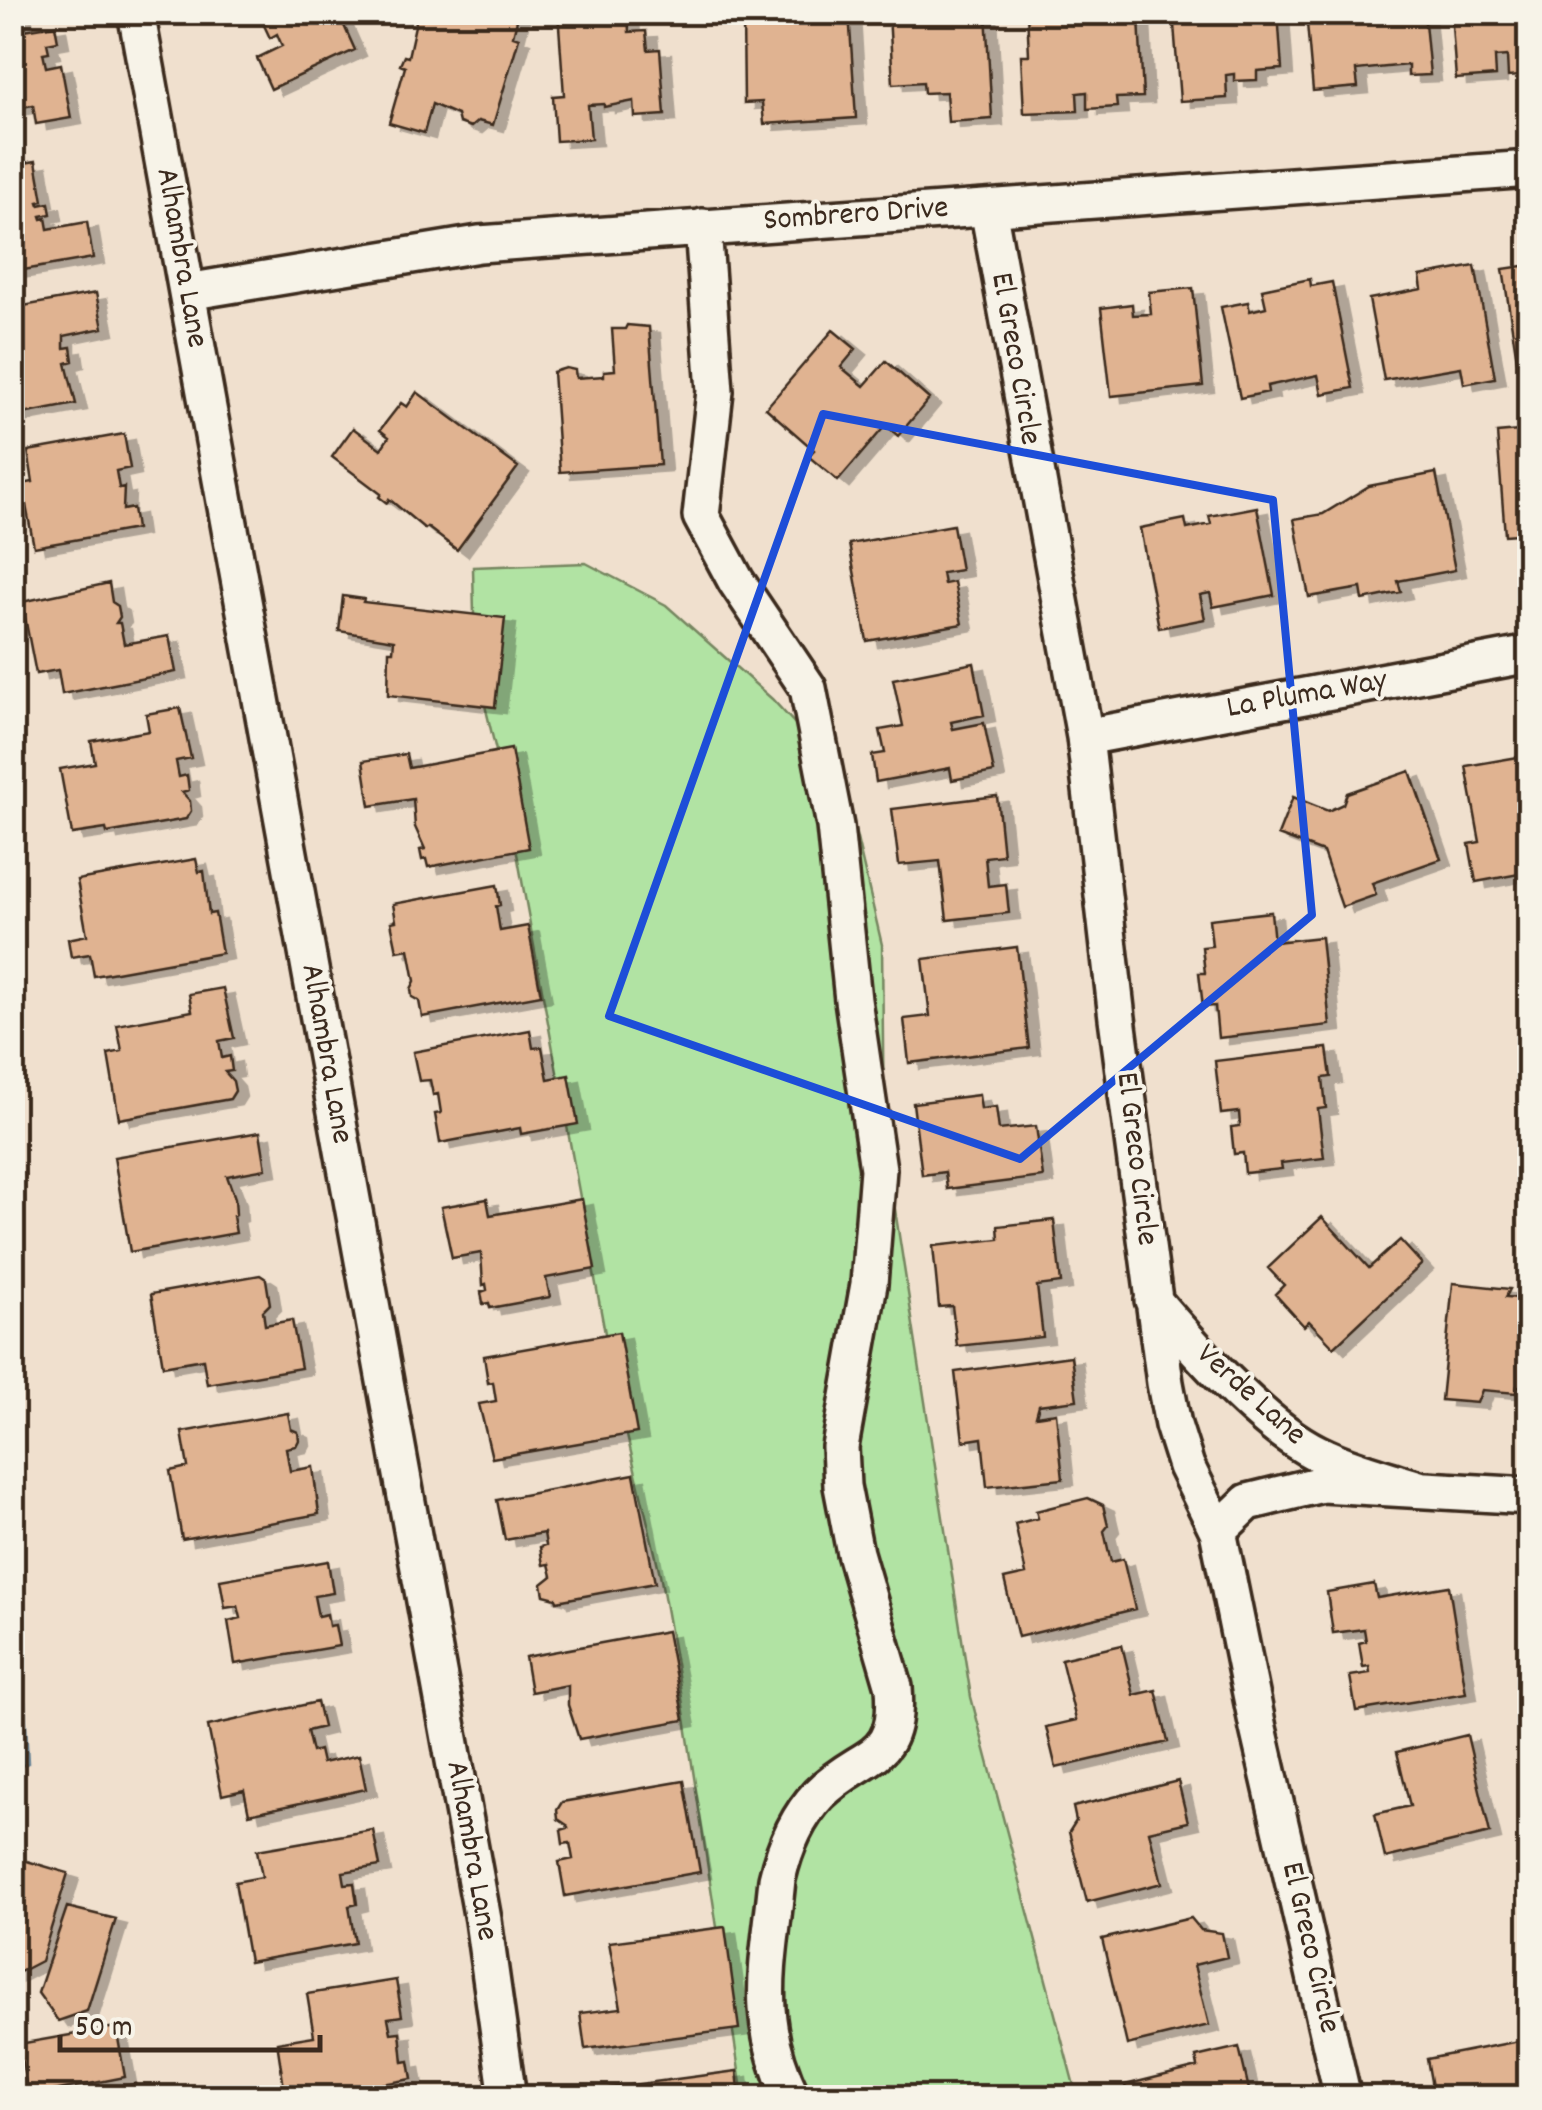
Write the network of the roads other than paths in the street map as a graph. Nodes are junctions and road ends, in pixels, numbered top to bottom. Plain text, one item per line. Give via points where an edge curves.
1 (136, 12) edge
2 (1530, 169) edge
3 (988, 208) junction
4 (703, 227) junction
5 (187, 292) junction
6 (1530, 654) edge
7 (1085, 737) junction
8 (1154, 1300) junction
9 (1419, 1489) junction
10 (1530, 1496) edge
11 (1218, 1531) junction
12 (508, 2098) edge
13 (792, 2098) edge
14 (1343, 2098) edge

1 - 5 street, Alhambra Lane
2 - 3 street, Sombrero Drive
3 - 4 street, Sombrero Drive
3 - 7 street, El Greco Circle
4 - 5 street, Sombrero Drive via 479,244
4 - 13 street via 716,391 701,516 808,688 835,826 878,1168 869,1284 840,1446 847,1519 896,1712 890,1740 820,1793 782,1860 764,2008
5 - 12 street, Alhambra Lane via 480,1900
6 - 7 street, La Pluma Way
7 - 8 street, El Greco Circle
8 - 9 street, Verde Lane via 1218,1372 1283,1430 1352,1468
8 - 11 street, El Greco Circle via 1173,1425
9 - 10 street, Verde Lane
9 - 11 street, Verde Lane via 1322,1484 1248,1502
11 - 14 street, El Greco Circle

